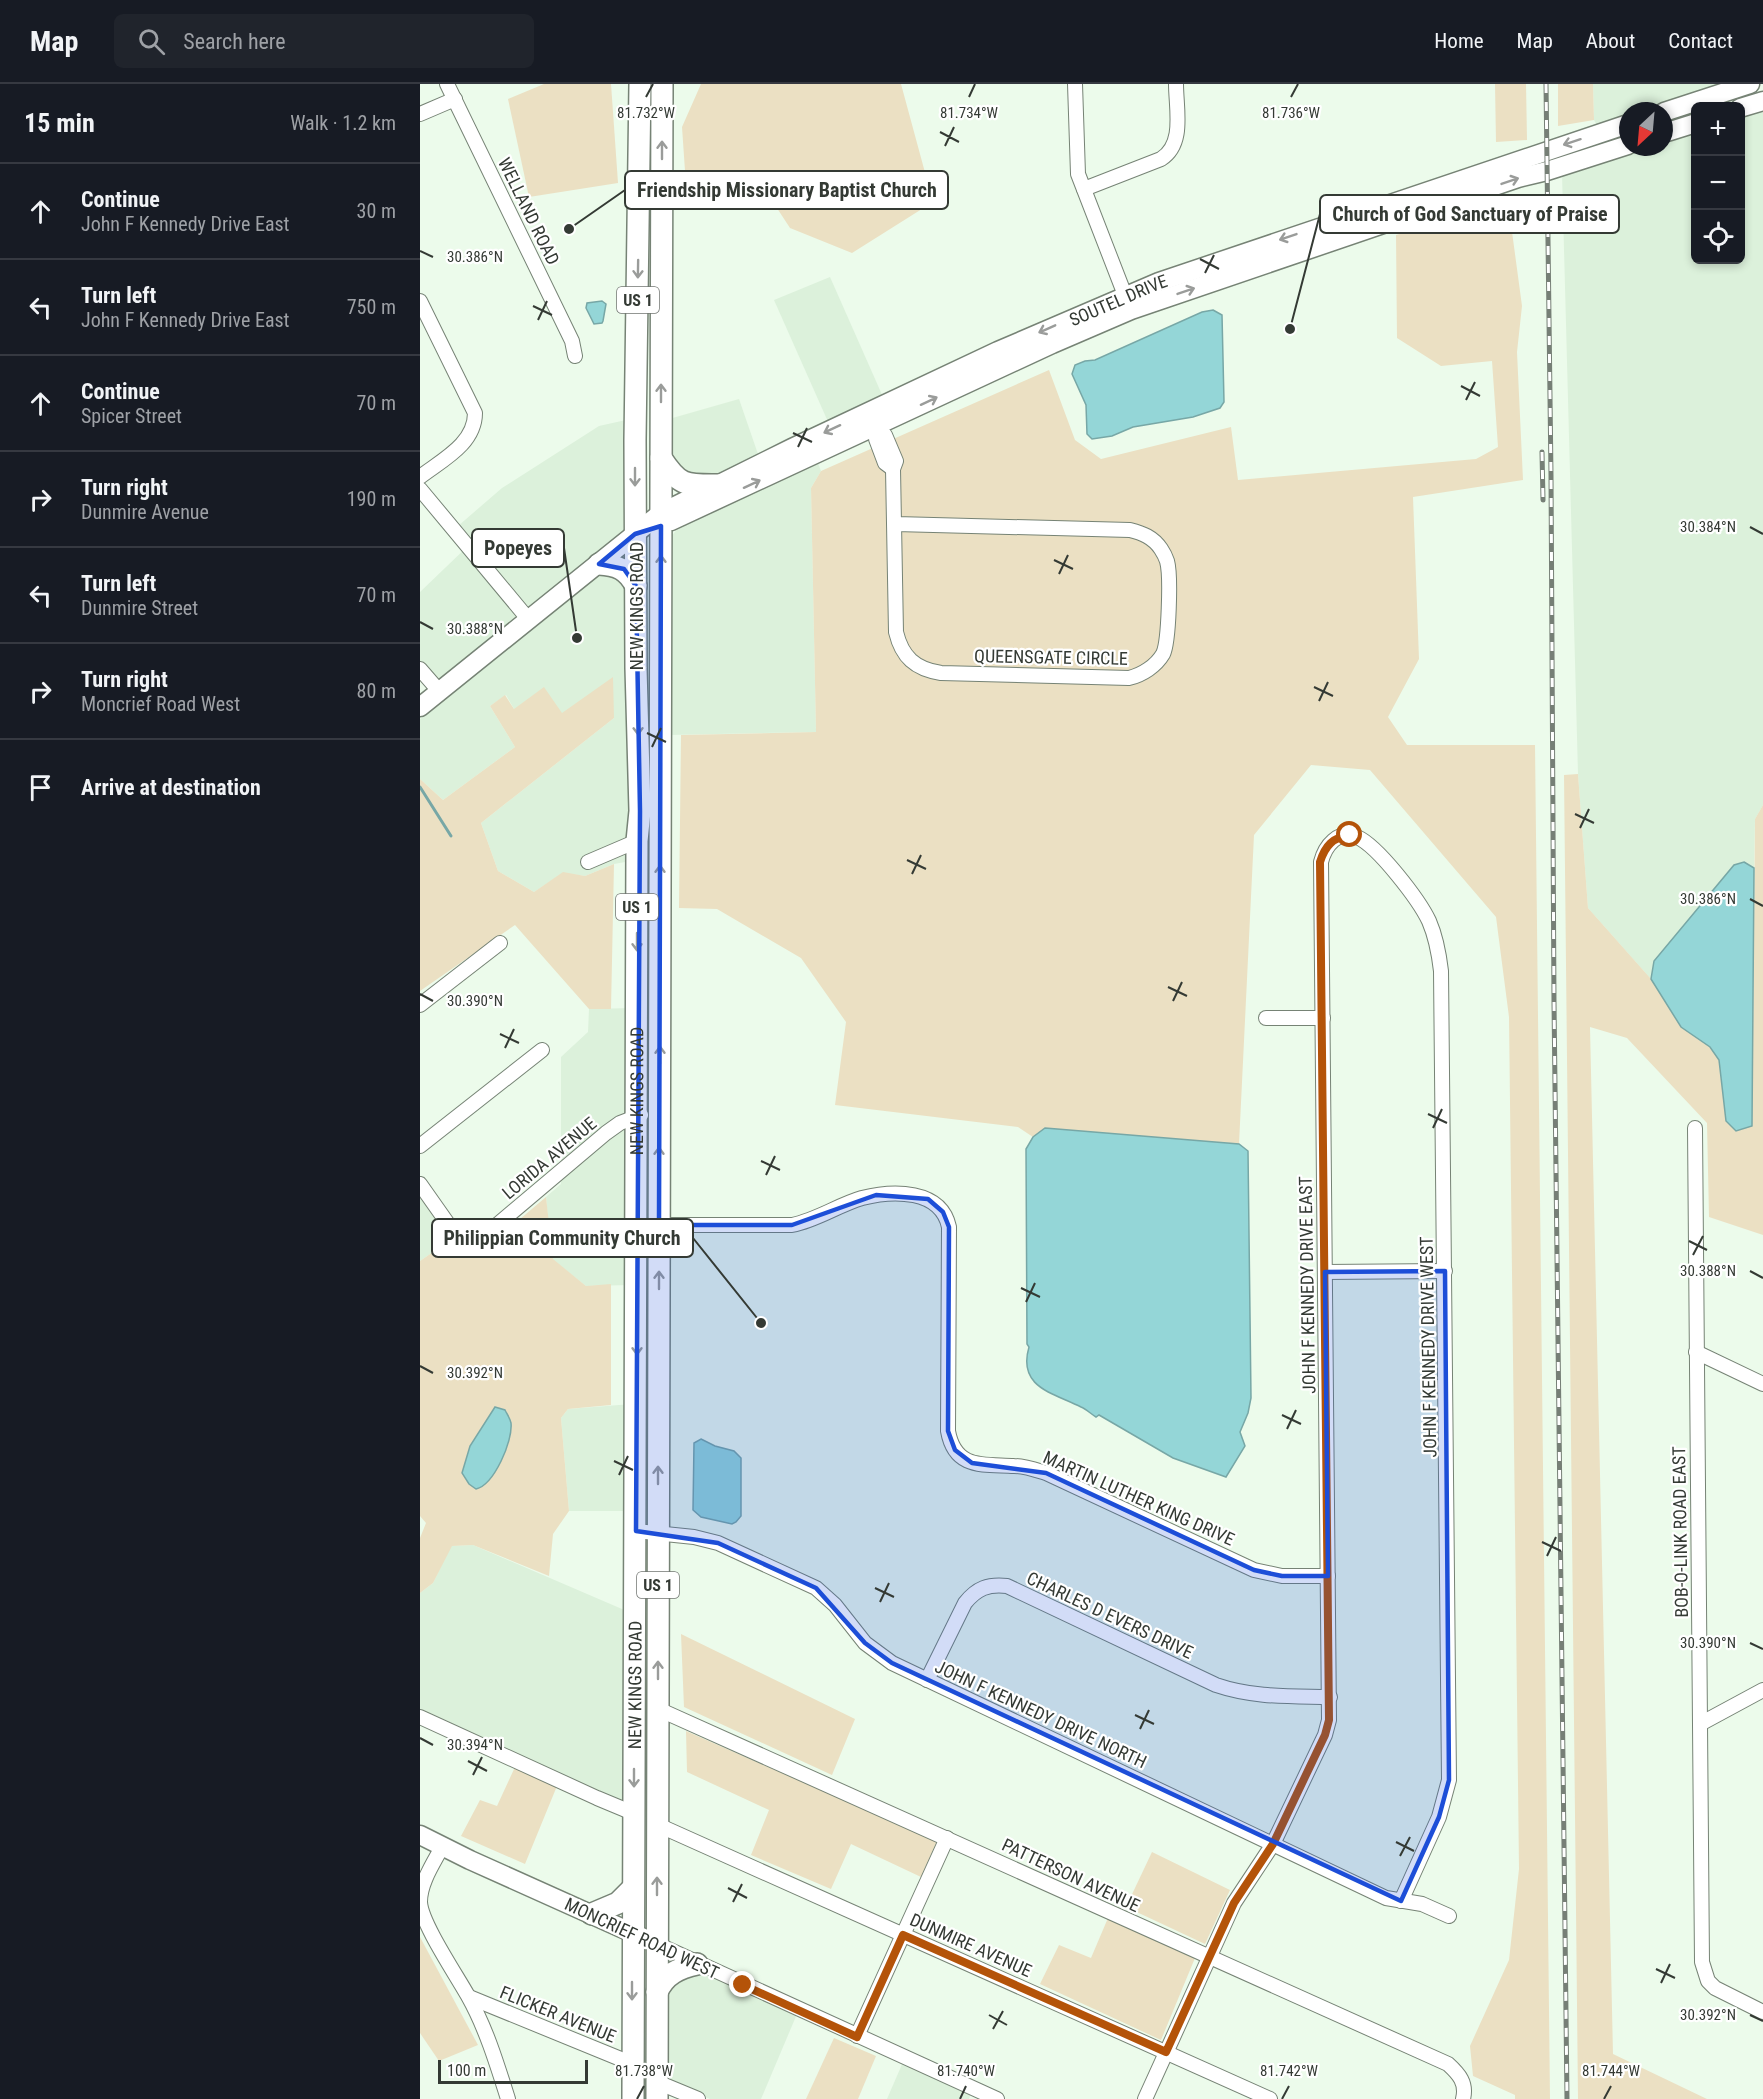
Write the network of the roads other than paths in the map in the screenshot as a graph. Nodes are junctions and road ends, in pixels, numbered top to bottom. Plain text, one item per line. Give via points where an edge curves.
1 (447, 84) edge
2 (640, 84) edge
3 (662, 84) edge
4 (1075, 84) edge
5 (1176, 84) edge
6 (1750, 84) edge
7 (455, 99) junction
8 (1763, 101) edge
9 (1745, 106) edge
10 (1673, 109) edge
11 (420, 114) edge
12 (1691, 124) edge
13 (1619, 127) edge
14 (1673, 130) edge
15 (1619, 148) edge
16 (1084, 189) junction
17 (661, 208) junction
18 (639, 211) junction
19 (420, 301) edge
20 (1128, 303) junction
21 (575, 356) dead end
22 (875, 423) junction
23 (661, 458) junction
24 (420, 477) edge
25 (719, 485) junction
26 (420, 489) edge
27 (661, 519) junction
28 (896, 524) junction
29 (636, 534) junction
30 (599, 564) junction
31 (636, 586) junction
32 (528, 620) junction
33 (420, 669) edge
34 (440, 692) junction
35 (420, 707) edge
36 (650, 813) junction
37 (1334, 840) joint
38 (638, 841) junction
39 (588, 862) dead end
40 (500, 943) dead end
41 (420, 1005) edge
42 (1266, 1018) dead end
43 (1323, 1018) junction
44 (542, 1050) dead end
45 (659, 1113) junction
46 (637, 1116) junction
47 (1695, 1128) dead end
48 (420, 1146) edge
49 (420, 1184) edge
50 (637, 1225) junction
51 (659, 1225) junction
52 (1445, 1271) junction
53 (1325, 1272) junction
54 (1696, 1352) junction
55 (1763, 1384) edge
56 (636, 1531) junction
57 (658, 1533) junction
58 (1328, 1576) junction
59 (927, 1680) junction
60 (1763, 1690) edge
61 (1330, 1697) junction
62 (658, 1709) junction
63 (420, 1716) edge
64 (1700, 1724) junction
65 (633, 1813) junction
66 (658, 1825) junction
67 (420, 1836) edge
68 (947, 1838) junction
69 (1273, 1844) junction
70 (442, 1847) junction
71 (633, 1888) junction
72 (1401, 1901) junction
73 (591, 1914) junction
74 (1449, 1916) dead end
75 (632, 1933) junction
76 (903, 1935) junction
77 (657, 1944) junction
78 (1209, 1957) junction
79 (697, 1964) junction
80 (657, 1992) junction
81 (469, 1998) junction
82 (1763, 2012) edge
83 (857, 2037) junction
84 (1166, 2052) junction
85 (633, 2064) junction
86 (657, 2091) edge
87 (508, 2099) edge
88 (633, 2099) edge
89 (698, 2099) edge
90 (996, 2099) edge
91 (1145, 2099) edge
92 (1270, 2099) edge
93 (1463, 2099) edge

1 - 7 street, WELLAND ROAD
2 - 18 highway, NEW KINGS ROAD / US 1
17 -> 3 highway, NEW KINGS ROAD / US 1
4 - 16 street via 1077,167
5 - 16 street via 1177,138 1172,151
6 - 10 main road
7 - 11 street
7 - 21 street, WELLAND ROAD via 572,341
8 - 9 main road
12 - 14 main road
13 -> 20 main road, SOUTEL DRIVE via 1216,261
20 -> 15 main road, SOUTEL DRIVE
16 - 20 street
17 - 18 street
23 -> 17 highway, NEW KINGS ROAD / US 1
18 -> 29 highway, NEW KINGS ROAD / US 1
19 - 24 street via 475,413 470,436
20 - 22 main road, SOUTEL DRIVE
22 -> 25 main road, SOUTEL DRIVE
27 -> 22 main road, SOUTEL DRIVE
22 - 28 street, QUEENSGATE CIRCLE via 896,460
23 - 25 highway via 678,480 690,485
23 - 27 highway, NEW KINGS ROAD / US 1
25 - 27 main road, SOUTEL DRIVE
26 - 32 street
27 - 29 main road, SOUTEL DRIVE
36 -> 27 highway, NEW KINGS ROAD / US 1
28 - 28 street, QUEENSGATE CIRCLE via 896,632 905,655 929,671 1129,678 1145,672 1162,655 1167,643 1167,561 1154,540 1142,533
29 - 30 main road, SOUTEL DRIVE
29 - 31 highway, NEW KINGS ROAD / US 1
30 - 31 highway via 624,569
30 - 32 main road, SOUTEL DRIVE
31 -> 36 highway, NEW KINGS ROAD / US 1
32 - 34 main road, SOUTEL DRIVE
33 - 34 street
34 - 35 main road, SOUTEL DRIVE
36 - 38 highway, NEW KINGS ROAD / US 1
45 -> 36 highway, NEW KINGS ROAD / US 1
37 - 43 street, JOHN F KENNEDY DRIVE EAST via 1327,845 1320,862
37 - 52 street, JOHN F KENNEDY DRIVE WEST via 1350,835 1371,847 1409,889 1429,921 1437,944 1441,971
38 - 39 street
38 -> 46 highway, NEW KINGS ROAD / US 1
40 - 41 street
42 - 43 street
43 - 53 street, JOHN F KENNEDY DRIVE EAST
44 - 48 street
45 - 46 street, LORIDA AVENUE
51 -> 45 highway, NEW KINGS ROAD / US 1
46 - 49 street, LORIDA AVENUE via 606,1133 478,1241 458,1238
46 - 50 highway, NEW KINGS ROAD / US 1
47 - 54 street, BOB-O-LINK ROAD EAST
50 - 51 street, MARTIN LUTHER KING DRIVE
50 -> 56 highway, NEW KINGS ROAD / US 1
57 -> 51 highway, NEW KINGS ROAD / US 1
51 - 58 street, MARTIN LUTHER KING DRIVE via 792,1225 876,1195 928,1198 943,1212 949,1227 948,1431 950,1441 963,1458 982,1465 1016,1466 1046,1473 1254,1570 1282,1576
52 - 53 street
52 - 72 street, JOHN F KENNEDY DRIVE WEST via 1449,1780 1440,1817
53 - 58 street, JOHN F KENNEDY DRIVE EAST
54 - 55 street
54 - 64 street, BOB-O-LINK ROAD EAST
56 - 57 street, JOHN F KENNEDY DRIVE NORTH
56 -> 65 highway, NEW KINGS ROAD / US 1
57 - 59 street, JOHN F KENNEDY DRIVE NORTH via 718,1543 816,1588 836,1605 877,1654
62 -> 57 highway, NEW KINGS ROAD / US 1
58 - 61 street, JOHN F KENNEDY DRIVE EAST
59 - 61 street, CHARLES D EVERS DRIVE via 964,1603 984,1586 997,1585 1007,1586 1232,1691
59 - 69 street, JOHN F KENNEDY DRIVE NORTH
60 - 64 street
61 - 69 street, JOHN F KENNEDY DRIVE EAST via 1328,1727
62 - 66 highway, NEW KINGS ROAD / US 1
62 - 68 street, PATTERSON AVENUE
63 - 65 street
64 - 82 street, BOB-O-LINK ROAD EAST via 1702,1962 1708,1981 1715,1988
65 - 71 highway, NEW KINGS ROAD / US 1
66 - 76 street, DUNMIRE AVENUE
77 -> 66 highway, NEW KINGS ROAD / US 1
67 - 70 main road, MONCRIEF ROAD WEST
68 - 76 street
68 - 78 street, PATTERSON AVENUE
69 - 72 street, JOHN F KENNEDY DRIVE NORTH via 1386,1898
69 - 78 street, JOHN F KENNEDY DRIVE EAST via 1234,1903
70 - 73 main road, MONCRIEF ROAD WEST
70 - 81 street via 425,1880 420,1905
71 - 73 highway via 618,1903
71 - 75 highway, NEW KINGS ROAD / US 1
72 - 74 street, JOHN F KENNEDY DRIVE NORTH via 1422,1904
73 - 75 main road, MONCRIEF ROAD WEST
75 - 77 main road, MONCRIEF ROAD WEST
75 -> 85 highway, NEW KINGS ROAD / US 1
76 - 83 street
76 - 84 street, DUNMIRE AVENUE
77 - 79 street, MONCRIEF ROAD WEST
77 - 80 highway, NEW KINGS ROAD / US 1
78 - 84 street, JOHN F KENNEDY DRIVE EAST
78 - 93 street, PATTERSON AVENUE via 1448,2064 1463,2081
79 - 80 highway via 671,1974
79 - 83 street, MONCRIEF ROAD WEST
80 - 86 highway, NEW KINGS ROAD / US 1
81 - 85 street, FLICKER AVENUE
81 - 87 street
83 - 90 street, MONCRIEF ROAD WEST
84 - 91 street, JOHN F KENNEDY DRIVE EAST
84 - 92 street, DUNMIRE AVENUE
85 - 88 highway, NEW KINGS ROAD / US 1
86 - 89 street

